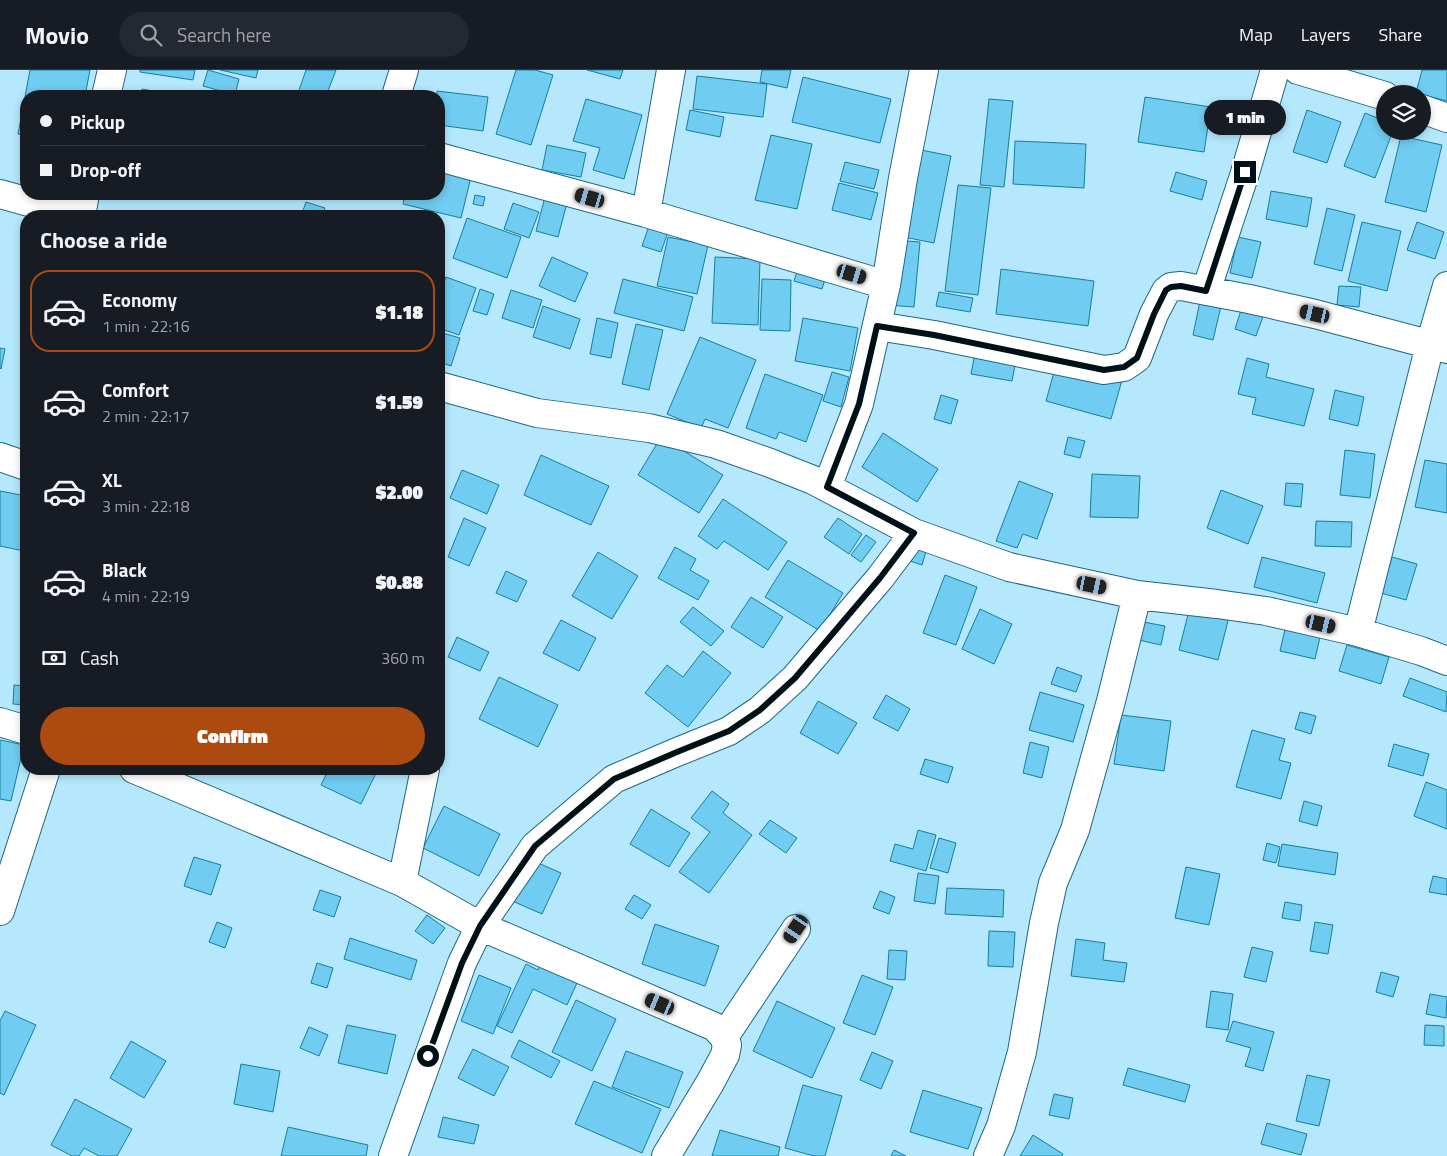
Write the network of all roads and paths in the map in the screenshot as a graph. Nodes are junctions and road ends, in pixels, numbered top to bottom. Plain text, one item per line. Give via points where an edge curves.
1 (112, 70) edge
2 (404, 70) edge
3 (671, 70) edge
4 (924, 70) edge
5 (1275, 70) edge
6 (1298, 70) edge
7 (107, 90) edge
8 (398, 90) edge
9 (1376, 93) edge
10 (1431, 112) edge
11 (1447, 118) edge
12 (445, 159) edge
13 (0, 194) edge
14 (20, 200) edge
15 (22, 200) edge
16 (58, 210) edge
17 (646, 213) junction
18 (886, 285) junction
19 (1447, 286) edge
20 (1206, 291) junction
21 (877, 326) junction
22 (1439, 347) edge
23 (445, 388) edge
24 (0, 457) edge
25 (20, 464) edge
26 (827, 487) junction
27 (914, 533) junction
28 (1138, 595) junction
29 (1358, 632) junction
30 (1447, 661) edge
31 (0, 722) edge
32 (20, 728) edge
33 (44, 775) edge
34 (148, 775) edge
35 (424, 775) edge
36 (402, 882) junction
37 (0, 911) edge
38 (480, 926) junction
39 (796, 929) dead end
40 (724, 1037) junction
41 (393, 1156) edge
42 (666, 1156) edge
43 (988, 1156) edge

1 - 7 street
2 - 8 street
3 - 17 street
4 - 18 street
5 - 20 street
6 - 9 street
10 - 11 street
12 - 17 street
13 - 14 street
15 - 16 street
17 - 18 street
18 - 21 street
19 - 22 street
20 - 21 street via 1181,286 1166,290 1137,358 1124,367 1104,370
20 - 22 street via 1315,314
21 - 26 street via 859,404
22 - 29 street
23 - 26 street via 537,413 649,428 716,444
24 - 25 street
26 - 27 street
27 - 28 street via 1009,567
27 - 38 street via 795,678 760,710 729,731 614,779 535,846
28 - 29 street via 1266,612
28 - 43 street via 1075,830 1053,882 1022,1052
29 - 30 street
31 - 32 street
33 - 37 street
34 - 36 street
35 - 36 street
36 - 38 street
38 - 40 street via 715,1027
38 - 41 street via 462,963
39 - 40 street
40 - 42 street via 727,1045 725,1056

